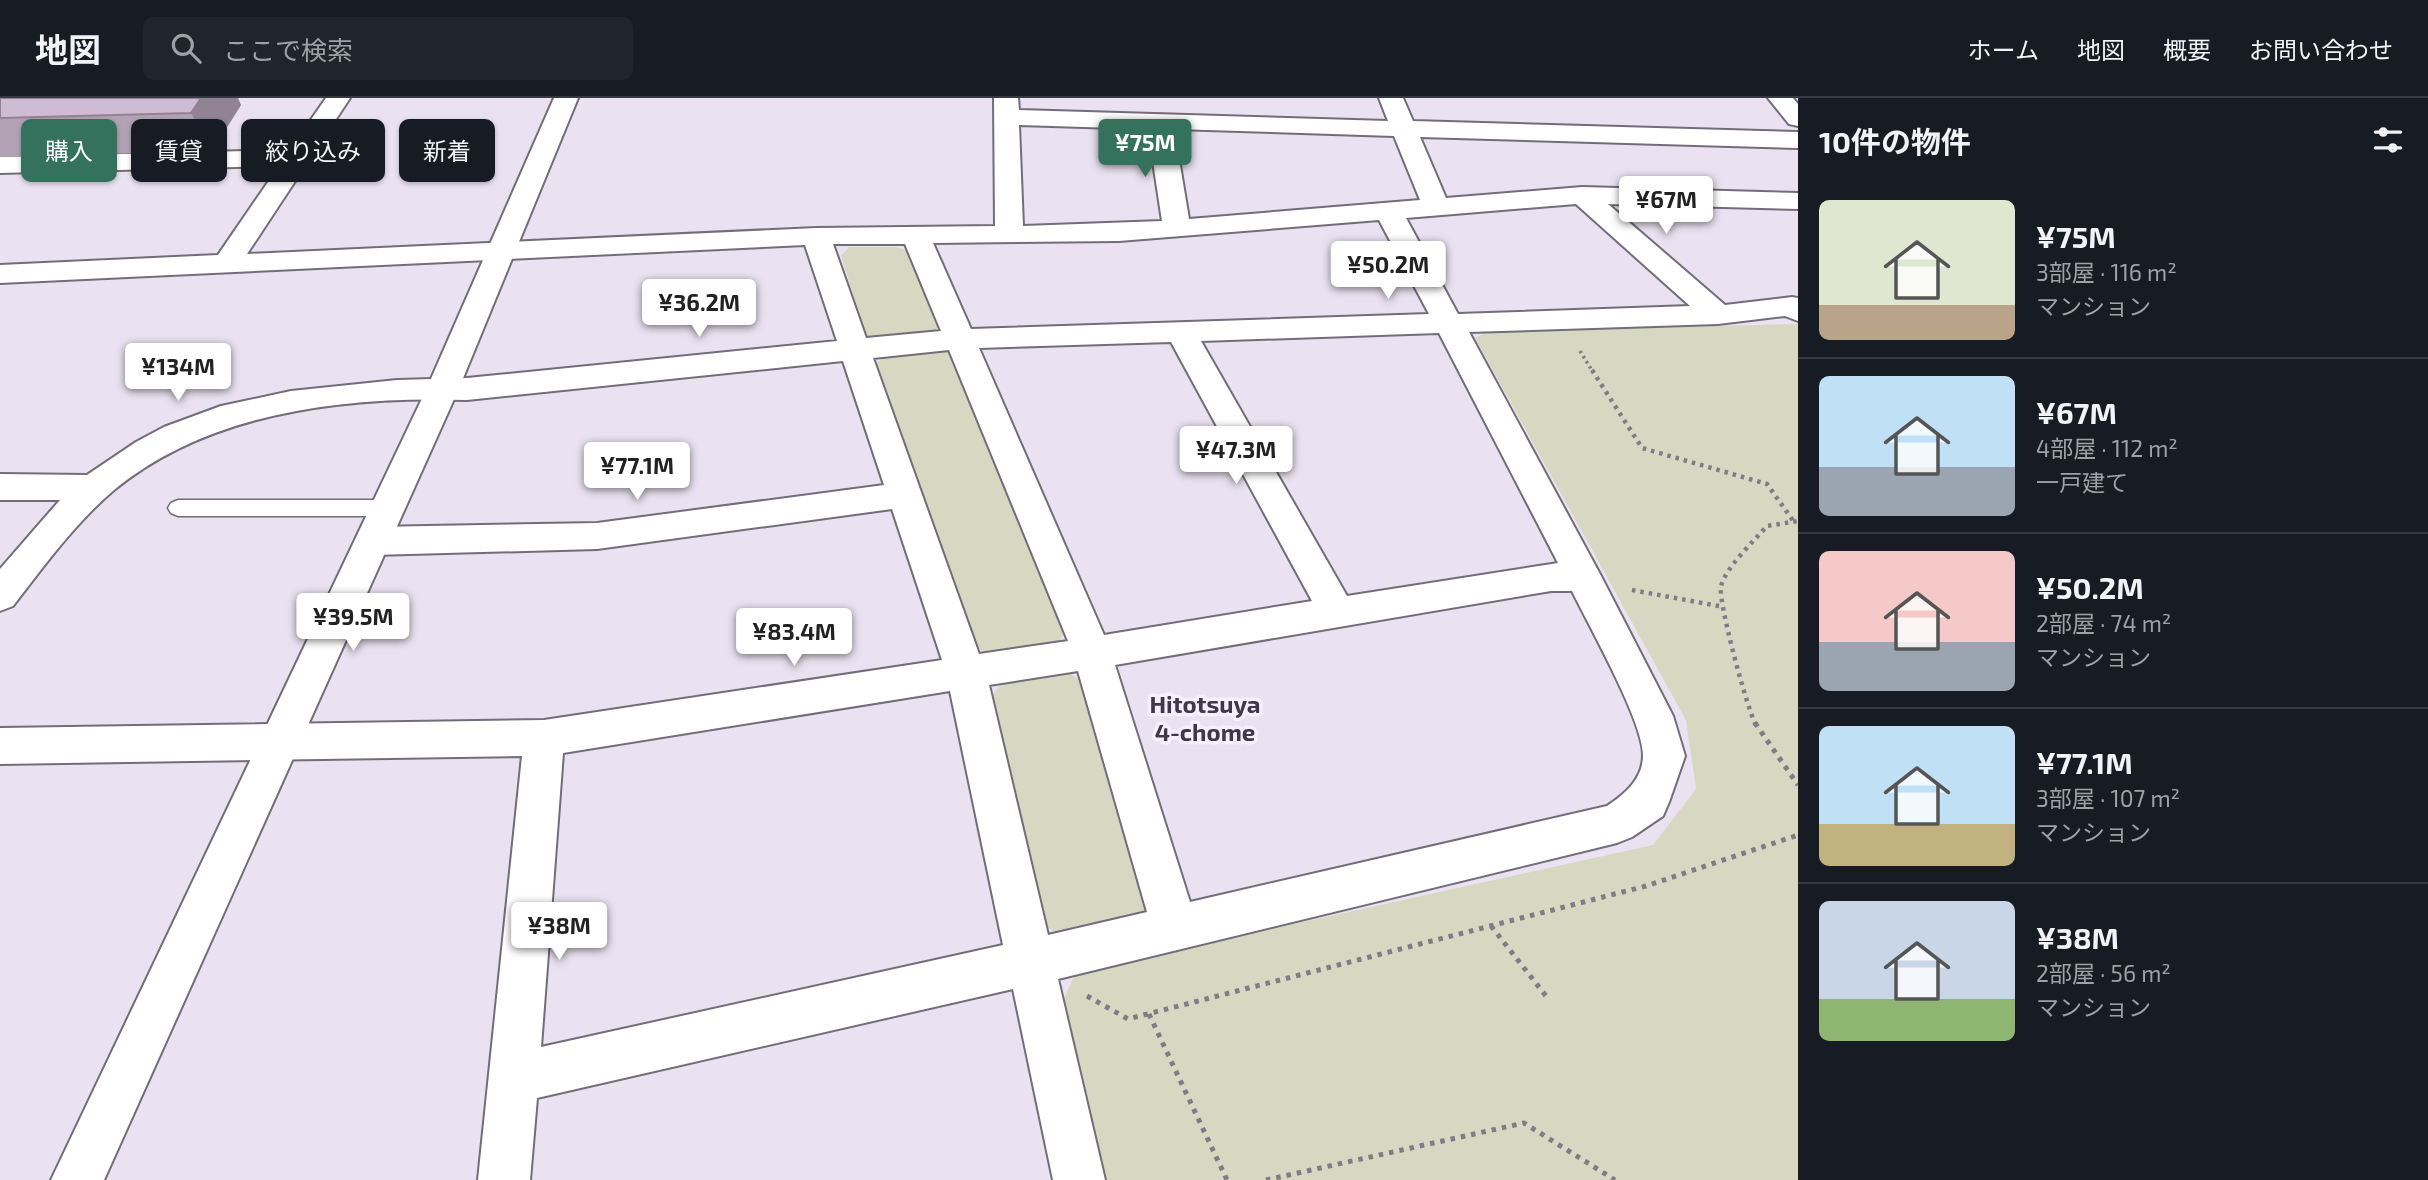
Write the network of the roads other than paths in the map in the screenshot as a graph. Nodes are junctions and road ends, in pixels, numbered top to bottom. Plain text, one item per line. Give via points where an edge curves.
1 (338, 98) edge
2 (566, 98) edge
3 (1391, 98) edge
4 (1780, 98) edge
5 (1006, 108) edge
6 (324, 119) edge
7 (1798, 119) edge
8 (1160, 122) junction
9 (1404, 127) junction
10 (1798, 140) edge
11 (241, 159) edge
12 (0, 164) edge
13 (281, 182) edge
14 (1582, 195) junction
15 (1798, 201) edge
16 (1436, 206) junction
17 (1388, 210) junction
18 (1177, 228) junction
19 (915, 233) junction
20 (1009, 233) junction
21 (817, 236) junction
22 (502, 250) junction
23 (226, 263) junction
24 (0, 274) edge
25 (1798, 312) edge
26 (1718, 315) junction
27 (1448, 325) junction
28 (1181, 333) junction
29 (957, 339) junction
30 (853, 349) junction
31 (443, 388) junction
32 (0, 487) edge
33 (96, 488) junction
34 (904, 495) junction
35 (178, 508) dead end
36 (380, 524) junction
37 (1583, 576) junction
38 (0, 596) edge
39 (1338, 614) junction
40 (1093, 653) junction
41 (966, 672) junction
42 (544, 738) junction
43 (278, 742) junction
44 (0, 746) edge
45 (1175, 928) junction
46 (1029, 962) junction
47 (515, 1078) junction
48 (77, 1180) edge
49 (504, 1180) edge
50 (1079, 1180) edge

1 - 6 street
2 - 22 street
3 - 9 street
4 - 7 street
5 - 8 street
5 - 20 street
8 - 9 street
8 - 18 street
9 - 10 street
9 - 16 street
11 - 12 street
13 - 23 street
14 - 15 street
14 - 16 street
14 - 26 street
16 - 17 street
17 - 18 street
17 - 27 street
18 - 20 street
19 - 20 street
19 - 21 street
19 - 29 street
21 - 22 street
21 - 30 street
22 - 23 street
22 - 31 street
23 - 24 street
25 - 26 street via 1792,306
26 - 27 street
27 - 28 street
27 - 37 street
28 - 29 street
28 - 39 street
29 - 30 street
29 - 40 street
30 - 31 street
30 - 34 street
31 - 33 street via 282,400 237,412 189,428 120,468
31 - 36 street
32 - 33 street
33 - 38 street via 52,529
34 - 36 street via 597,536
34 - 41 street
35 - 36 lane
36 - 43 street
37 - 39 street via 1551,577
37 - 45 street via 1653,716 1664,756 1648,802 1617,823
39 - 40 street
40 - 41 street
40 - 45 street
41 - 42 street
41 - 46 street
42 - 43 street
42 - 47 street
43 - 44 street
43 - 48 street
45 - 46 street
46 - 47 street
46 - 50 street
47 - 49 street

